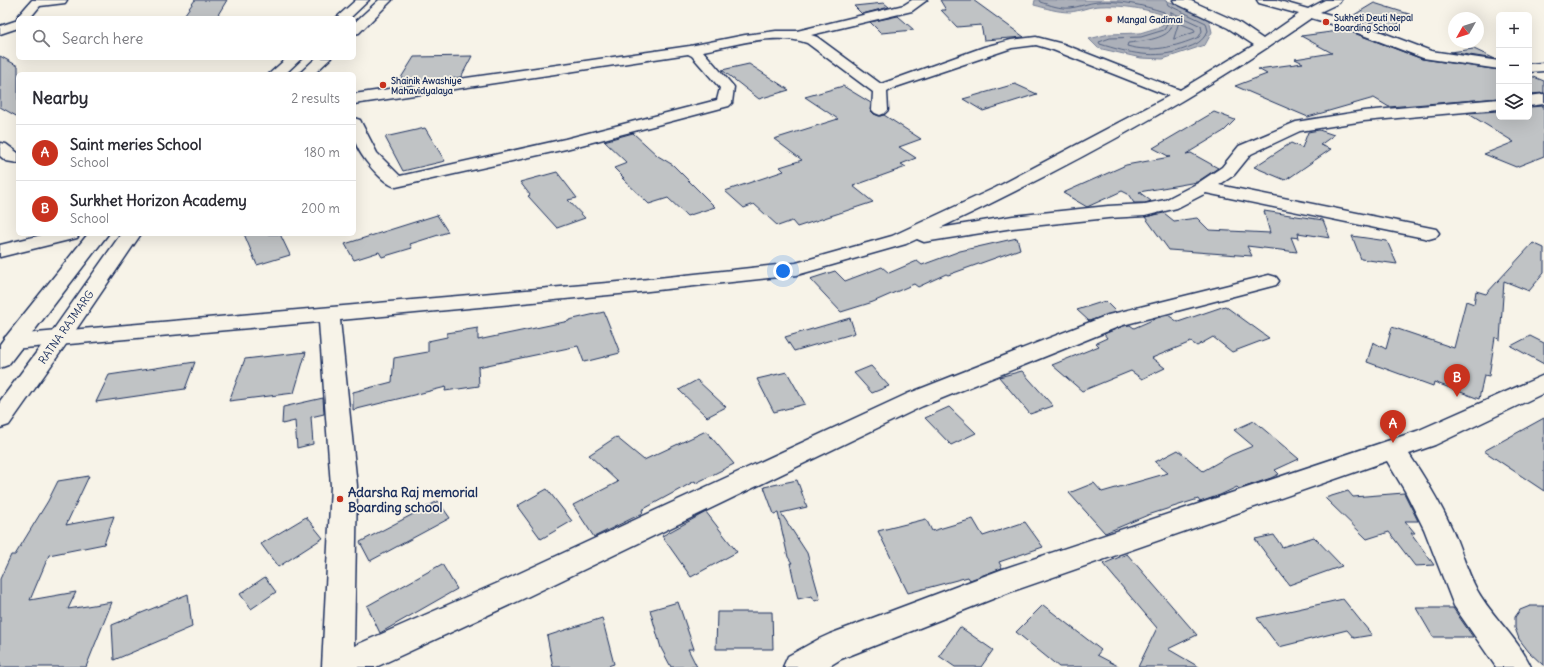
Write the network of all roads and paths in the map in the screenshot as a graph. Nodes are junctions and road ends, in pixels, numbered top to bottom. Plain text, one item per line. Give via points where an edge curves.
1 (61, 0) edge
2 (363, 0) edge
3 (386, 0) edge
4 (921, 0) edge
5 (1179, 0) edge
6 (1263, 0) edge
7 (1335, 0) edge
8 (37, 1) edge
9 (1309, 13) junction
10 (25, 16) edge
11 (344, 16) edge
12 (16, 25) edge
13 (356, 28) edge
14 (0, 30) edge
15 (796, 35) junction
16 (1263, 45) junction
17 (690, 50) junction
18 (293, 60) edge
19 (322, 60) edge
20 (1496, 65) edge
21 (1544, 66) edge
22 (1532, 68) edge
23 (278, 72) edge
24 (308, 72) edge
25 (880, 90) junction
26 (1182, 96) junction
27 (356, 99) edge
28 (1544, 99) edge
29 (1532, 101) edge
30 (1496, 104) edge
31 (880, 110) dead end
32 (356, 127) edge
33 (1204, 187) junction
34 (1429, 233) dead end
35 (31, 236) edge
36 (61, 236) edge
37 (96, 236) edge
38 (130, 236) edge
39 (899, 240) junction
40 (0, 250) edge
41 (1269, 281) dead end
42 (329, 314) junction
43 (59, 338) junction
44 (13, 342) junction
45 (0, 360) edge
46 (1544, 383) edge
47 (0, 419) edge
48 (1393, 449) junction
49 (338, 667) edge
50 (342, 667) edge
51 (799, 667) edge
52 (1515, 667) edge

1 - 8 street
2 - 11 street
3 - 13 street
4 - 15 street via 908,8
5 - 16 street via 1234,25
6 - 9 street
7 - 9 street
8 - 10 street
9 - 16 street
9 - 20 street via 1347,24 1428,55
12 - 14 street
15 - 17 street via 745,38
15 - 25 street via 812,40
16 - 26 street
17 - 27 street
17 - 32 street via 697,53 727,87 724,103 566,144 396,182 370,155
18 - 23 street
19 - 24 street
21 - 22 street
25 - 26 street via 962,58 1011,44 1036,40
25 - 31 street
26 - 39 street via 1001,192
28 - 29 street
30 - 33 street via 1364,116 1296,127 1245,150 1228,171
33 - 34 street
33 - 39 street via 1171,204 1145,210 1013,222
35 - 40 street
36 - 40 street
37 - 44 street
38 - 43 street, RATNA RAJMARG
39 - 42 street via 797,269
41 - 50 street via 1116,320 915,400 517,588
42 - 43 street
42 - 49 street via 344,486
43 - 44 street
43 - 47 street, RATNA RAJMARG
44 - 45 street
46 - 48 street via 1426,438
48 - 51 street via 1003,582 830,649
48 - 52 street via 1438,529 1465,597

